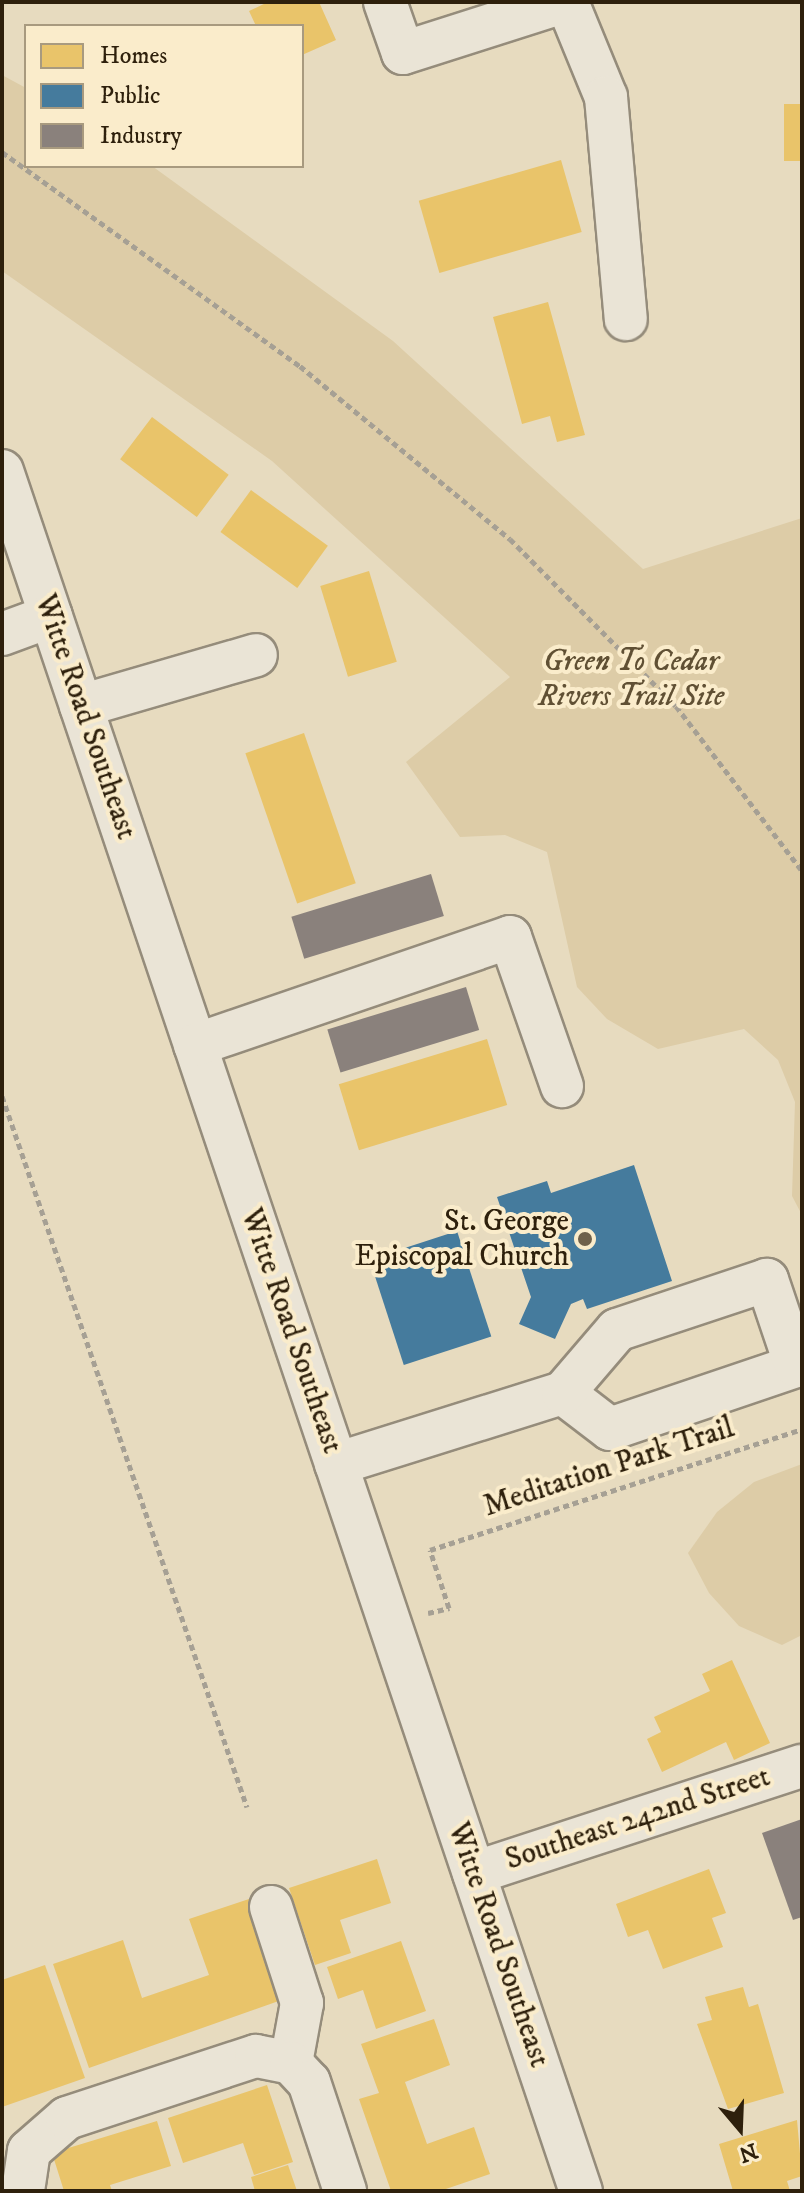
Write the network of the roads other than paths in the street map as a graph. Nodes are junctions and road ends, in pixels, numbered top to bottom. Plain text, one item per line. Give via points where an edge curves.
1 (385, 2) edge
2 (565, 2) edge
3 (626, 319) dead end
4 (2, 471) edge
5 (51, 616) junction
6 (2, 634) edge
7 (256, 655) dead end
8 (81, 706) junction
9 (195, 1045) junction
10 (562, 1086) dead end
11 (563, 1393) junction
12 (336, 1464) junction
13 (802, 1766) edge
14 (474, 1873) junction
15 (271, 1907) dead end
16 (291, 2063) junction
17 (18, 2157) edge
18 (345, 2191) edge
19 (581, 2191) edge

1 - 2 street via 403,53
2 - 3 street via 606,97
4 - 5 street, Witte Road Southeast
5 - 6 street
5 - 8 street, Witte Road Southeast
7 - 8 street
8 - 9 street, Witte Road Southeast
9 - 10 street via 510,937
9 - 12 street, Witte Road Southeast
11 - 11 street via 610,1429 796,1366 767,1280 617,1330
11 - 12 street
12 - 14 street, Witte Road Southeast
13 - 14 street, Southeast 242nd Street
14 - 19 street, Witte Road Southeast
15 - 16 street via 302,2003
16 - 17 street via 256,2056 67,2118
16 - 18 street via 309,2082

